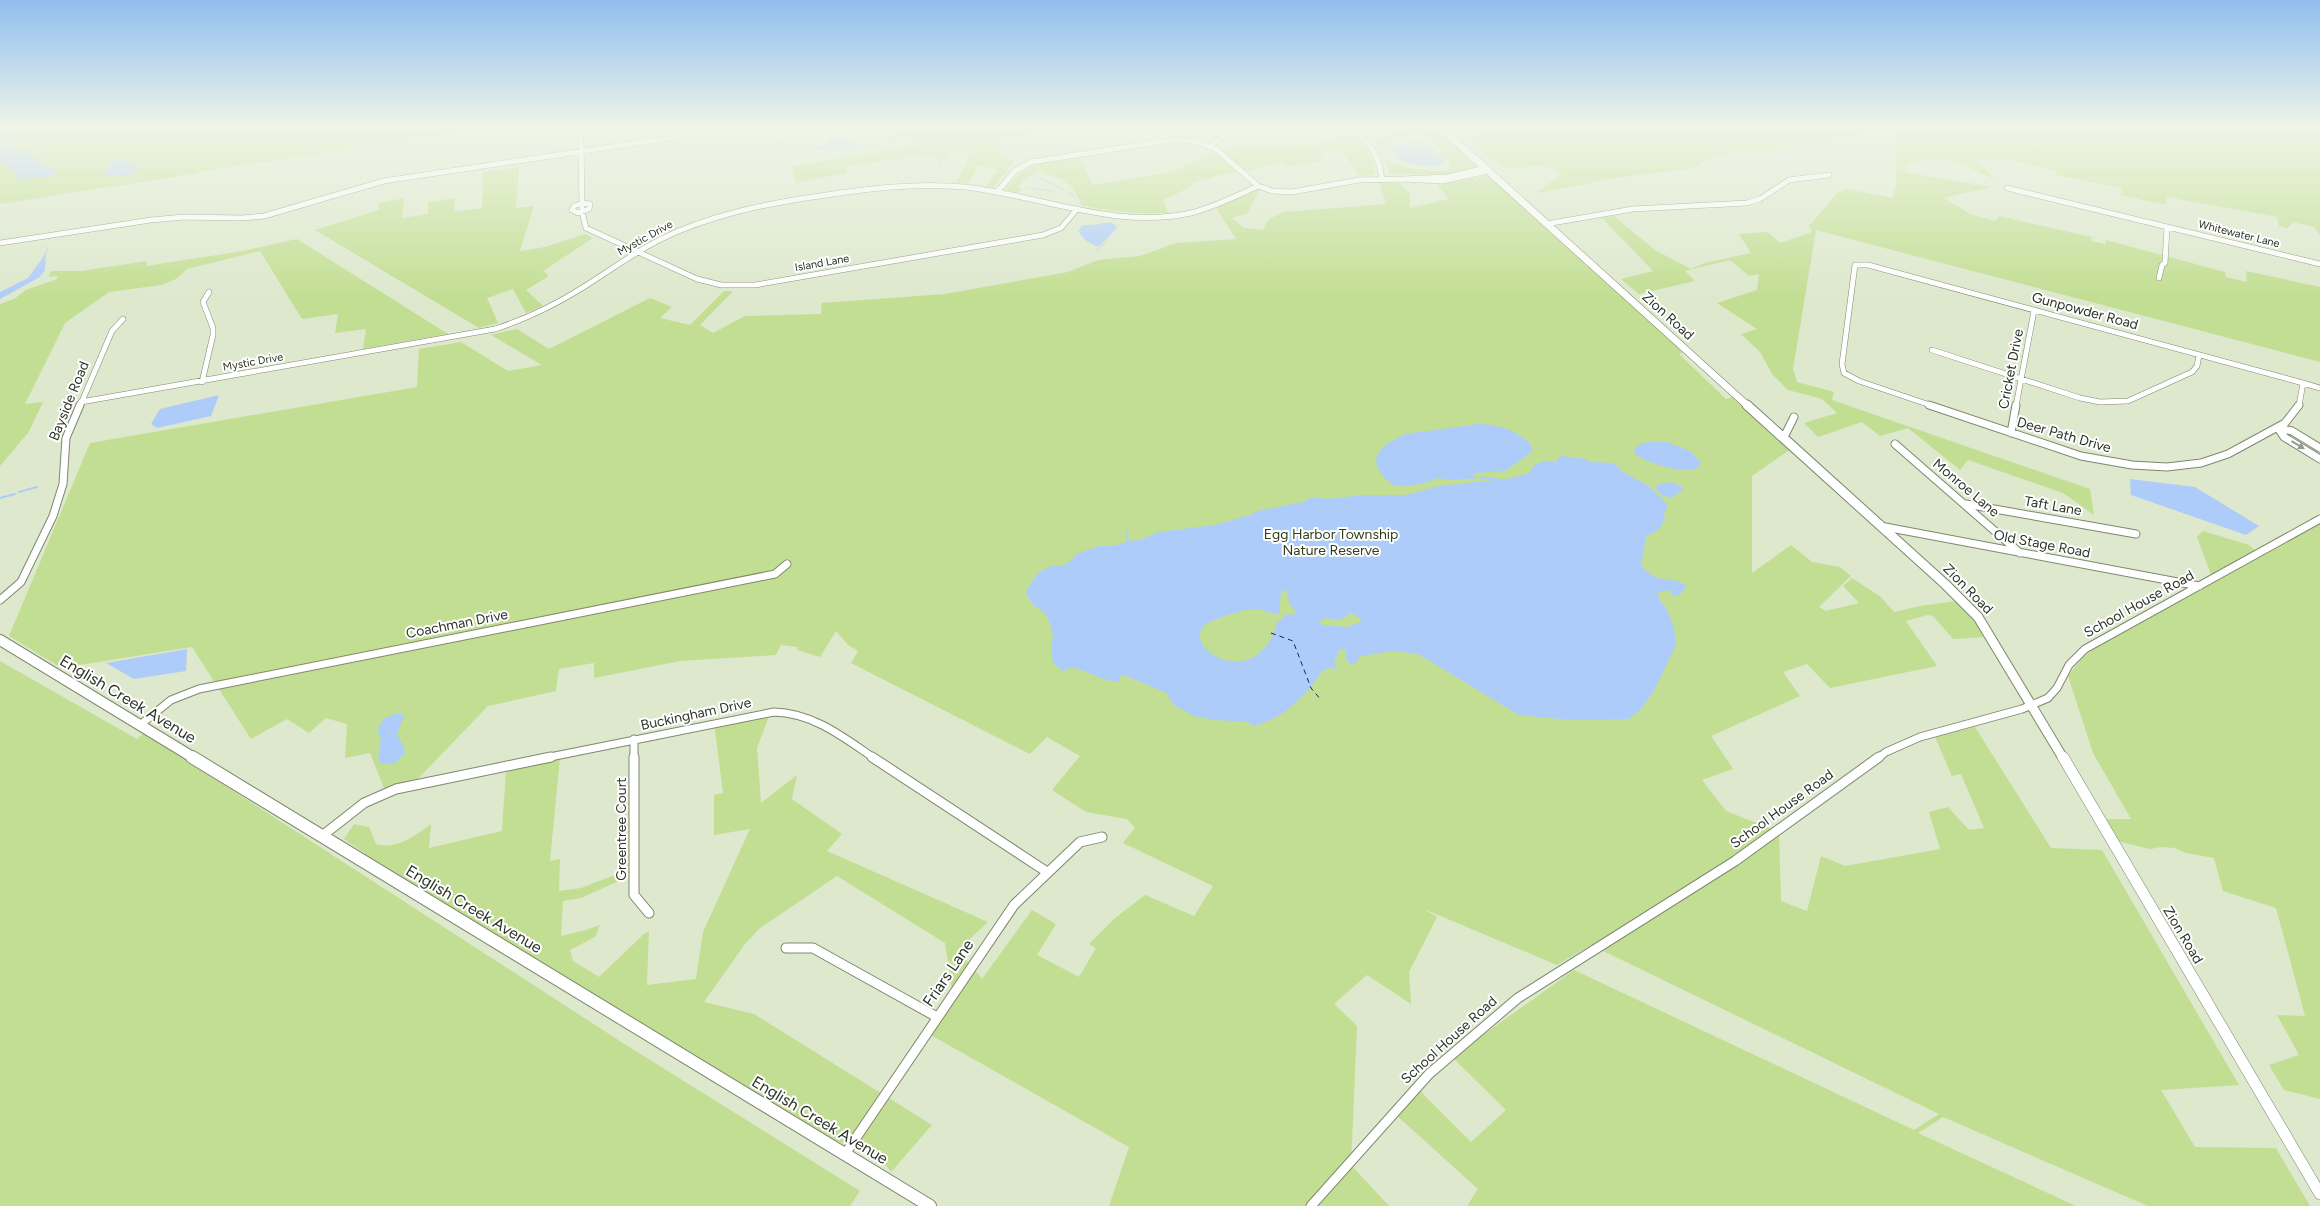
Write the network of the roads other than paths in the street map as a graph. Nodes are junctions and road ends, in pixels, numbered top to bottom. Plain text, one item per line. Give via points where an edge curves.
1 (367, 185) edge
2 (582, 185) edge
3 (1003, 185) edge
4 (1327, 185) edge
5 (1503, 185) edge
6 (1781, 185) edge
7 (1258, 186) joint
8 (2007, 188) dead end
9 (997, 192) junction
10 (583, 203) junction
11 (1077, 209) junction
12 (582, 212) junction
13 (1546, 224) junction
14 (2167, 227) junction
15 (0, 243) edge
16 (636, 252) junction
17 (2320, 264) edge
18 (2160, 278) dead end
19 (209, 292) dead end
20 (2034, 310) junction
21 (123, 319) dead end
22 (1932, 350) dead end
23 (2199, 355) junction
24 (1849, 377) joint
25 (2022, 380) junction
26 (202, 382) junction
27 (2303, 383) junction
28 (2320, 388) edge
29 (81, 402) junction
30 (1794, 417) dead end
31 (2278, 428) junction
32 (2011, 433) junction
33 (1780, 436) junction
34 (1895, 444) dead end
35 (2320, 448) edge
36 (2320, 458) edge
37 (1966, 504) junction
38 (2320, 519) edge
39 (1880, 525) junction
40 (2136, 534) dead end
41 (2021, 553) junction
42 (786, 564) dead end
43 (2199, 586) junction
44 (0, 600) edge
45 (0, 640) edge
46 (2033, 706) junction
47 (140, 725) junction
48 (634, 739) junction
49 (322, 836) junction
50 (1102, 836) dead end
51 (1047, 872) junction
52 (649, 913) dead end
53 (786, 948) dead end
54 (937, 1017) junction
55 (845, 1154) junction
56 (2320, 1194) edge
57 (930, 1206) edge
58 (1311, 1206) edge

1 - 15 street via 254,217 172,218
2 - 10 street
3 - 9 street
4 - 7 street via 1286,192
5 - 13 street, Zion Road
6 - 13 street via 1760,199 1746,203 1633,209
7 - 11 street, Mystic Drive via 1213,207 1179,216 1134,218
8 - 14 street, Whitewater Lane
9 - 11 street, Mystic Drive
9 - 16 street, Mystic Drive via 948,186 900,186 765,206 698,223
10 - 12 street via 591,206
10 - 12 street via 572,209
11 - 16 street, Island Lane via 1064,226 1048,233 750,285 701,281
12 - 16 street, Island Lane via 583,224 588,230
13 - 33 street, Zion Road
14 - 17 street, Whitewater Lane
14 - 18 street via 2165,263
16 - 26 street, Mystic Drive via 546,309 501,327
19 - 26 street via 203,302 213,335
20 - 23 street, Gunpowder Road
20 - 24 street, Gunpowder Road via 1868,264 1855,264 1842,364 1844,373
20 - 25 street, Cricket Drive
21 - 29 street, Bayside Road via 112,331
22 - 25 street
23 - 25 street via 2192,372 2135,399 2120,402 2090,400
23 - 27 street, Gunpowder Road
24 - 32 street, Deer Path Drive
25 - 32 street, Cricket Drive
26 - 29 street, Mystic Drive
27 - 28 street, Gunpowder Road
27 - 31 street, Deer Path Drive via 2301,406
29 - 44 street, Bayside Road via 63,445 64,479 56,504 25,576
30 - 33 street via 1786,433
31 - 32 street, Deer Path Drive via 2220,458 2169,467 2100,460
31 - 35 street via 2292,431
31 -> 36 street via 2284,437
33 - 39 street, Zion Road
34 - 37 street, Monroe Lane
37 - 40 street, Taft Lane
37 - 41 street, Monroe Lane
38 - 43 street, School House Road
39 - 41 street, Old Stage Road
39 - 46 street, Zion Road via 1972,610
41 - 43 street, Old Stage Road
42 - 47 street, Coachman Drive via 775,574 199,689 171,700
43 - 46 street, School House Road via 2085,649 2069,664 2052,695
45 - 47 main road, English Creek Avenue
46 - 56 street, Zion Road
46 - 58 street, School House Road via 1932,734 1886,752 1735,861 1518,998 1423,1080
47 - 49 main road, English Creek Avenue
48 - 49 street, Buckingham Drive via 396,789 364,803
48 - 51 street, Buckingham Drive via 766,712 803,715 827,727
48 - 52 street, Greentree Court via 634,895
49 - 55 main road, English Creek Avenue
50 - 51 street, Friars Lane via 1080,842
51 - 54 street, Friars Lane via 1022,895 1003,919
53 - 54 street via 813,948
54 - 55 street, Friars Lane
55 - 57 main road, English Creek Avenue

